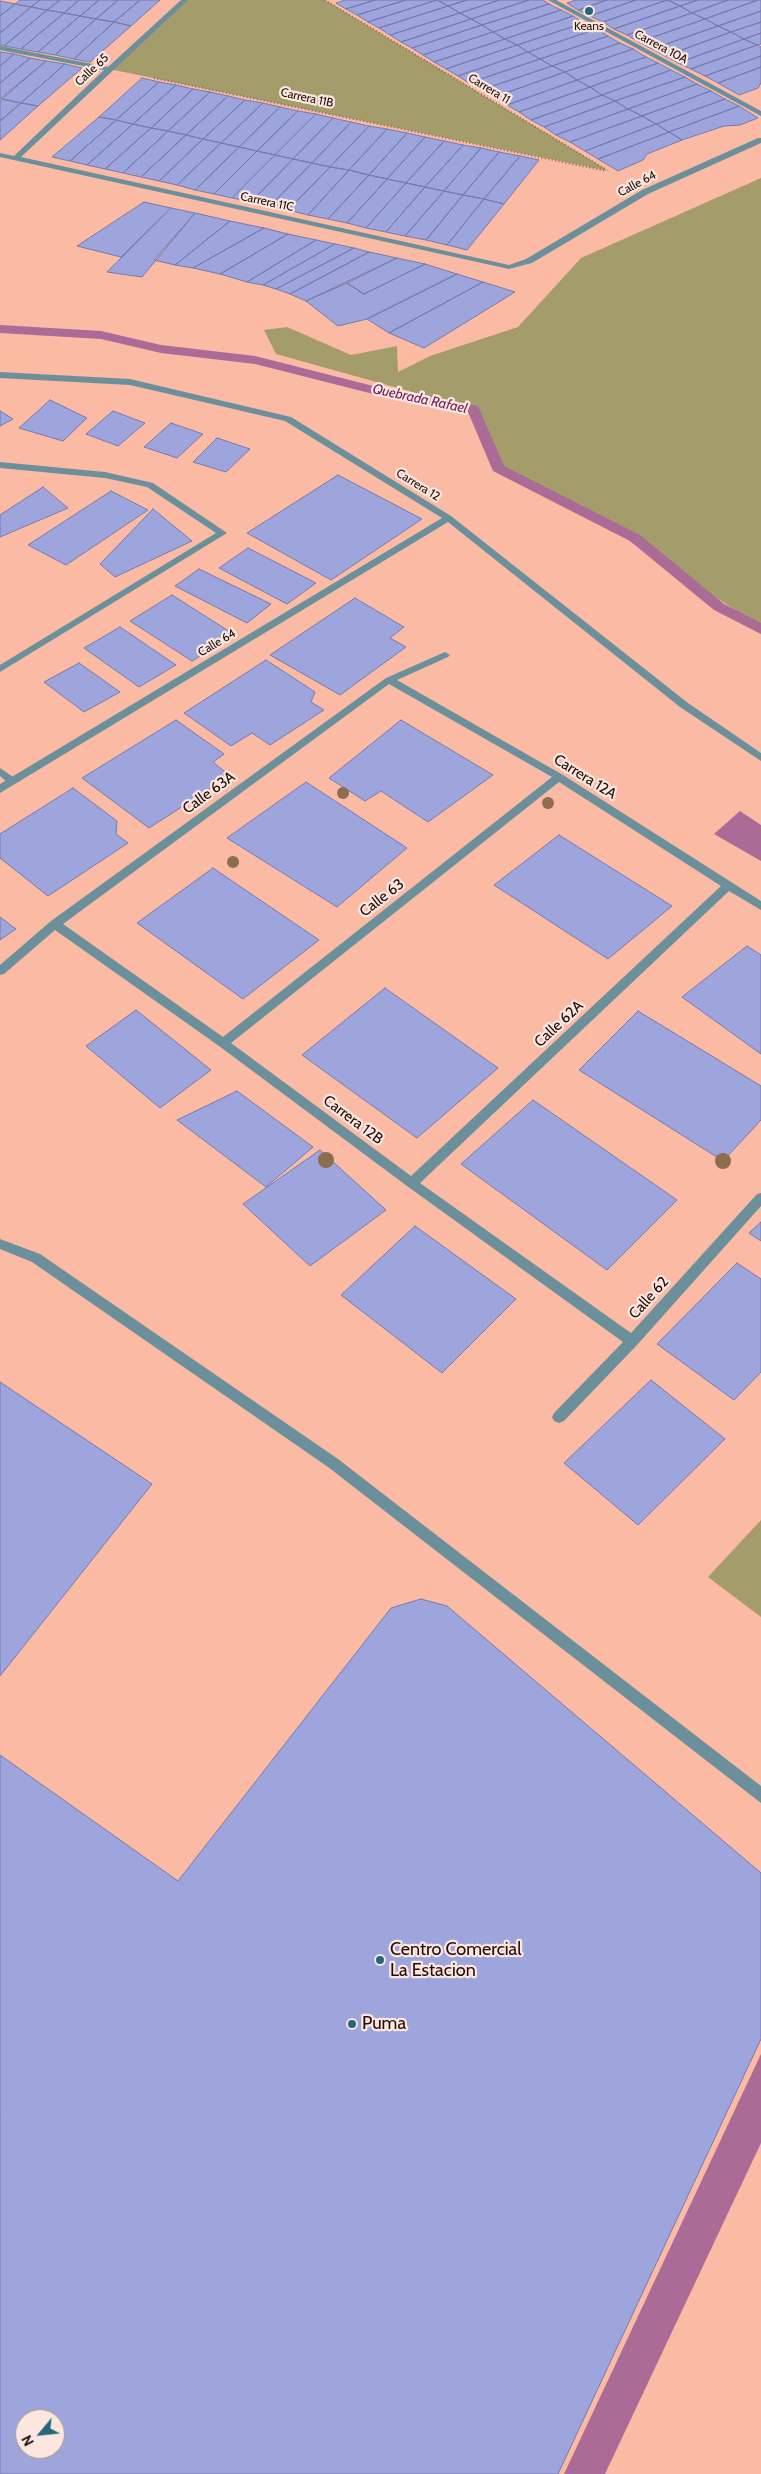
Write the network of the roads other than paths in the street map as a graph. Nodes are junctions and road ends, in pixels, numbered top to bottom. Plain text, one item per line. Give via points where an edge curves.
1 (185, 0) edge
2 (551, 0) edge
3 (0, 48) edge
4 (109, 69) junction
5 (761, 114) edge
6 (761, 140) edge
7 (0, 155) edge
8 (15, 159) junction
9 (529, 260) joint
10 (0, 375) edge
11 (0, 465) edge
12 (448, 518) junction
13 (445, 656) dead end
14 (0, 669) edge
15 (389, 680) junction
16 (761, 758) edge
17 (0, 771) edge
18 (559, 777) junction
19 (12, 781) junction
20 (0, 789) edge
21 (728, 886) junction
22 (761, 906) edge
23 (55, 924) junction
24 (0, 971) edge
25 (223, 1043) junction
26 (411, 1183) junction
27 (761, 1198) edge
28 (0, 1244) edge
29 (632, 1341) junction
30 (559, 1417) dead end
31 (761, 1795) edge

1 - 4 street, Calle 65
2 - 5 street, Carrera 10A
3 - 4 street
4 - 8 street, Calle 65
6 - 9 street, Calle 64 via 644,192
7 - 8 street, Carrera 11C
8 - 9 street, Carrera 11C via 509,267
10 - 12 street, Carrera 12 via 130,382 288,419
11 - 14 street via 104,475 150,485 222,533
12 - 16 street, Carrera 12 via 684,705
12 - 19 street, Calle 64
13 - 15 street, Calle 63A
15 - 18 street, Carrera 12A
15 - 23 street, Calle 63A
17 - 19 street
18 - 21 street, Carrera 12A
18 - 25 street, Calle 63
19 - 20 street, Calle 64
21 - 22 street, Carrera 12A
21 - 26 street, Calle 62A
23 - 24 street, Calle 63A
23 - 25 street, Carrera 12B
25 - 26 street, Carrera 12B
26 - 29 street, Carrera 12B
27 - 29 street, Calle 62
28 - 31 street via 36,1258 333,1463
29 - 30 street, Calle 62

